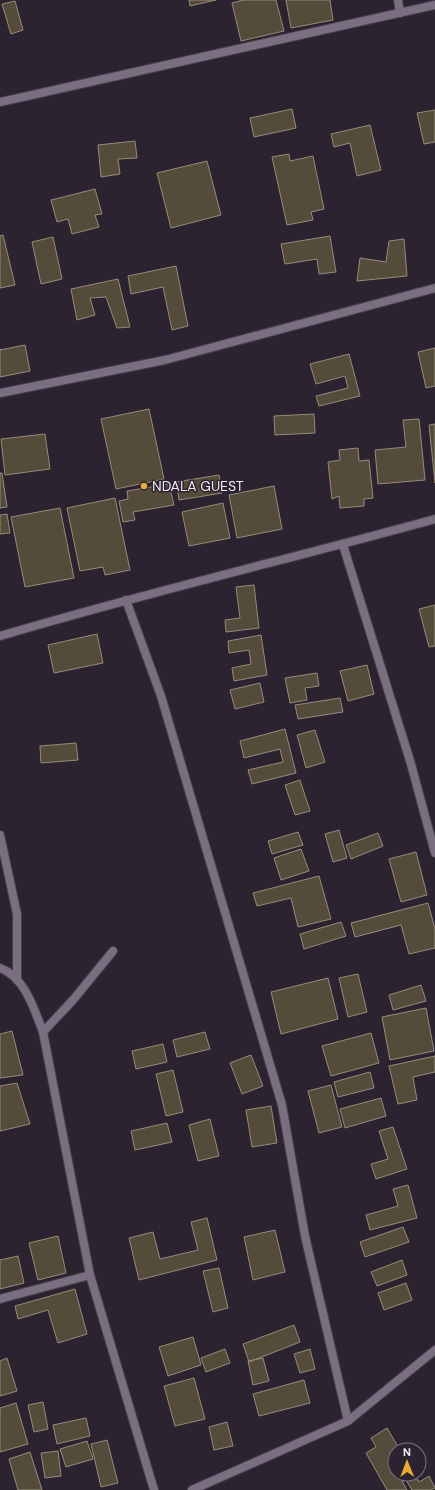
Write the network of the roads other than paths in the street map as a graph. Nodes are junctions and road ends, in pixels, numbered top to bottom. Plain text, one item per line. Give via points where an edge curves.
1 (398, 0) edge
2 (435, 5) edge
3 (400, 13) junction
4 (0, 102) edge
5 (435, 288) edge
6 (0, 393) edge
7 (435, 519) edge
8 (343, 545) junction
9 (126, 600) junction
10 (0, 636) edge
11 (0, 835) edge
12 (435, 853) edge
13 (113, 951) dead end
14 (0, 968) edge
15 (17, 980) junction
16 (43, 1032) junction
17 (90, 1275) junction
18 (0, 1299) edge
19 (435, 1350) edge
20 (348, 1421) junction
21 (154, 1490) edge
22 (192, 1490) edge

1 - 3 street
2 - 3 street
3 - 4 street
5 - 6 street via 165,360
7 - 8 street
8 - 9 street
8 - 12 street via 411,764
9 - 10 street
9 - 20 street via 162,696 282,1106 305,1236
11 - 15 street via 17,914
13 - 16 street
14 - 15 street
15 - 16 street via 22,984
16 - 17 street
17 - 18 street
17 - 21 street
19 - 20 street
20 - 22 street

